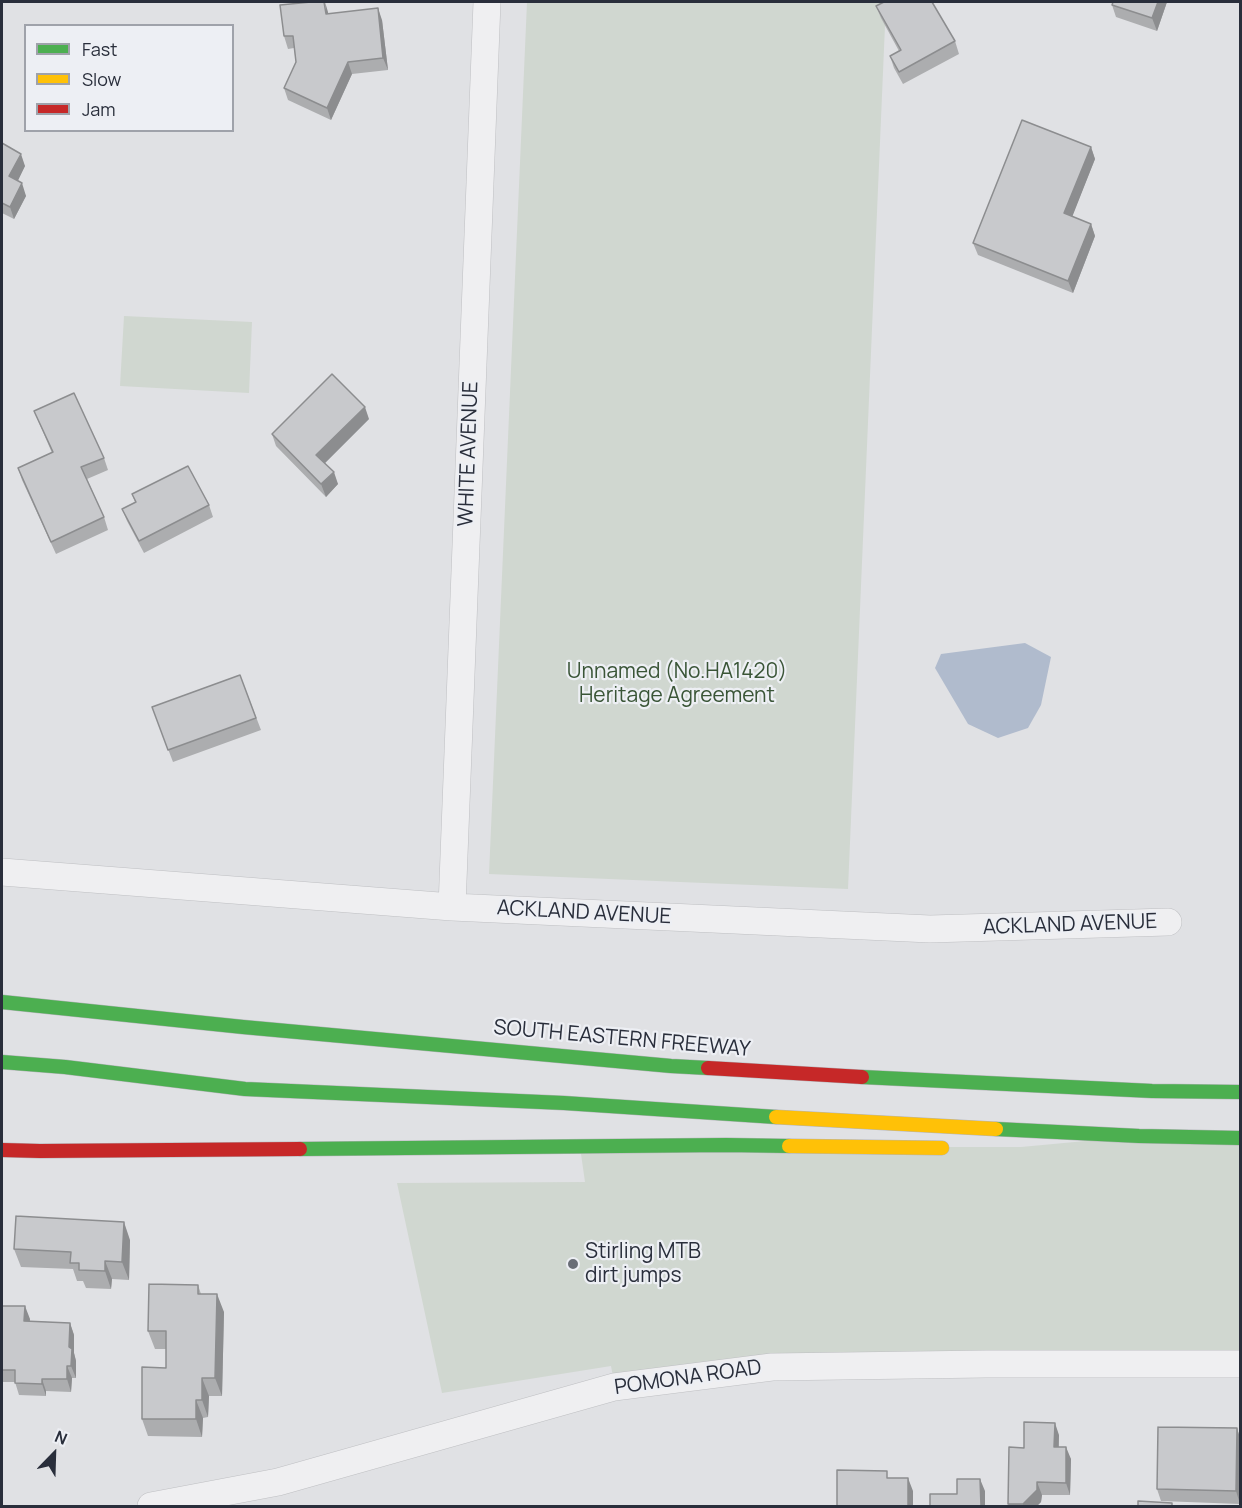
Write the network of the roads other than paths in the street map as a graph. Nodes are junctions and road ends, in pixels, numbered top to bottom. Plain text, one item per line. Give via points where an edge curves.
1 (487, 2) edge
2 (2, 872) edge
3 (452, 907) junction
4 (1168, 922) dead end
5 (2, 1002) edge
6 (2, 1062) edge
7 (1240, 1092) edge
8 (1139, 1136) junction
9 (1240, 1138) edge
10 (1045, 1145) dead end
11 (952, 1148) dead end
12 (2, 1150) edge
13 (1240, 1364) edge
14 (151, 1506) edge

1 - 3 street, WHITE AVENUE
2 - 3 street, ACKLAND AVENUE
3 - 4 street, ACKLAND AVENUE via 930,929
5 - 7 highway, SOUTH EASTERN FREEWAY via 670,1066 1152,1091
6 - 8 highway via 245,1089
8 - 9 highway
8 - 10 highway
11 - 12 highway via 726,1145
13 - 14 street, POMONA ROAD via 772,1367 615,1387 278,1482

